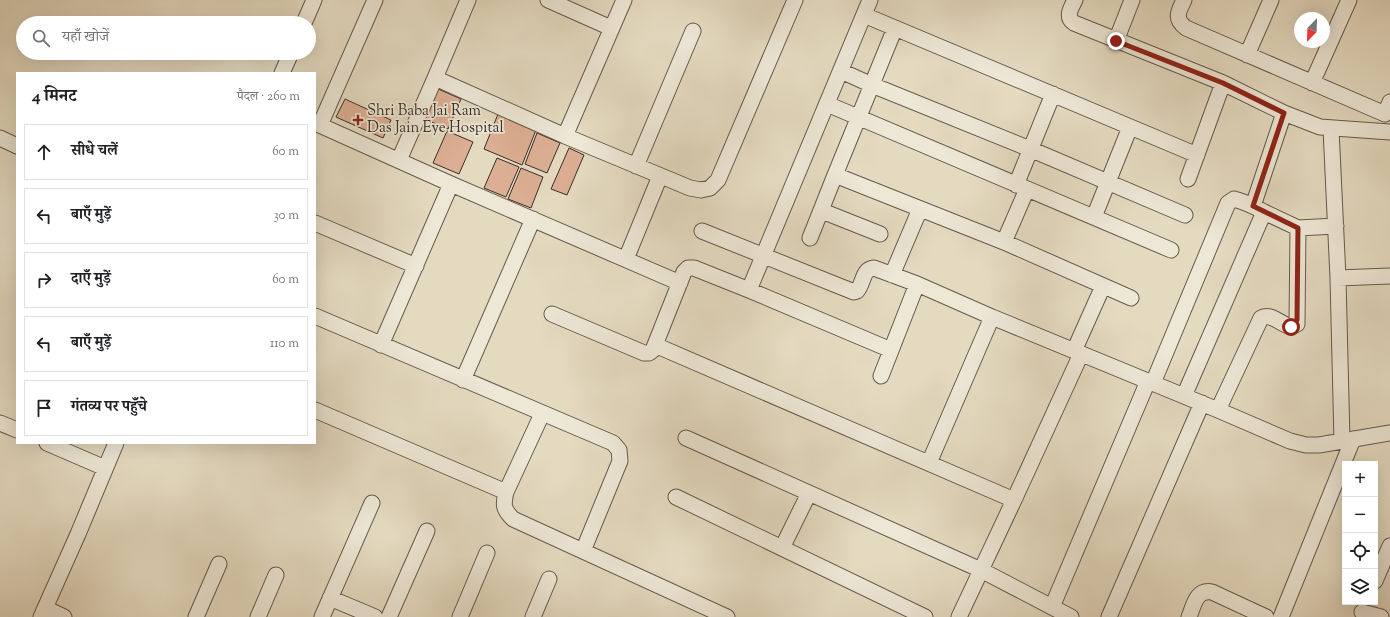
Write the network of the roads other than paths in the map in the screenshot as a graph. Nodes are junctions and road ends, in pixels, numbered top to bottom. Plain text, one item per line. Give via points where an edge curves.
1 (314, 0) edge
2 (375, 0) edge
3 (468, 0) edge
4 (548, 0) edge
5 (624, 0) edge
6 (795, 0) edge
7 (870, 0) edge
8 (1075, 0) edge
9 (1132, 0) edge
10 (1184, 0) edge
11 (1271, 0) edge
12 (1349, 0) edge
13 (864, 15) junction
14 (307, 16) edge
15 (611, 28) junction
16 (895, 28) junction
17 (693, 31) dead end
18 (1116, 41) junction
19 (1247, 54) junction
20 (288, 60) edge
21 (841, 70) junction
22 (282, 72) edge
23 (436, 78) junction
24 (1223, 83) junction
25 (1312, 83) junction
26 (872, 84) junction
27 (1053, 94) junction
28 (1390, 102) edge
29 (827, 104) junction
30 (1284, 113) junction
31 (858, 118) junction
32 (318, 124) edge
33 (1130, 126) junction
34 (1331, 128) junction
35 (1390, 132) edge
36 (565, 136) junction
37 (0, 138) edge
38 (16, 146) edge
39 (1030, 148) junction
40 (1197, 155) junction
41 (399, 160) junction
42 (636, 166) junction
43 (835, 175) junction
44 (660, 176) junction
45 (1188, 178) dead end
46 (1108, 182) junction
47 (451, 184) junction
48 (1021, 187) junction
49 (920, 209) junction
50 (1259, 209) junction
51 (822, 211) junction
52 (1185, 215) dead end
53 (1094, 217) junction
54 (533, 219) junction
55 (316, 223) edge
56 (1336, 226) junction
57 (1298, 228) junction
58 (702, 231) dead end
59 (880, 234) dead end
60 (810, 238) dead end
61 (1004, 242) junction
62 (1171, 250) dead end
63 (763, 256) junction
64 (626, 259) junction
65 (416, 266) junction
66 (892, 275) junction
67 (1390, 276) edge
68 (1338, 278) junction
69 (680, 283) junction
70 (917, 284) junction
71 (1103, 286) junction
72 (749, 290) junction
73 (1131, 298) dead end
74 (552, 314) dead end
75 (316, 316) edge
76 (992, 317) junction
77 (381, 345) junction
78 (655, 345) junction
79 (892, 350) junction
80 (1077, 352) junction
81 (881, 376) dead end
82 (463, 380) junction
83 (1150, 382) junction
84 (1184, 396) junction
85 (1202, 403) junction
86 (316, 410) edge
87 (1218, 410) junction
88 (542, 414) junction
89 (0, 423) edge
90 (16, 430) edge
91 (1390, 432) edge
92 (686, 438) dead end
93 (1348, 440) junction
94 (49, 444) edge
95 (116, 444) edge
96 (929, 463) junction
97 (105, 468) junction
98 (506, 492) junction
99 (809, 493) junction
100 (676, 497) dead end
101 (1014, 500) junction
102 (372, 503) dead end
103 (427, 531) dead end
104 (1390, 546) edge
105 (782, 548) junction
106 (583, 551) junction
107 (486, 552) dead end
108 (220, 564) dead end
109 (981, 570) junction
110 (1378, 574) edge
111 (276, 575) dead end
112 (549, 579) dead end
113 (330, 598) junction
114 (1052, 607) junction
115 (1362, 610) edge
116 (43, 613) edge
117 (538, 615) edge
118 (720, 615) edge
119 (64, 617) edge
120 (196, 617) edge
121 (258, 617) edge
122 (322, 617) edge
123 (375, 617) edge
124 (389, 617) edge
125 (460, 617) edge
126 (925, 617) edge
127 (959, 617) edge
128 (1071, 617) edge
129 (1109, 617) edge
130 (1189, 617) edge
131 (1266, 617) edge
132 (1280, 617) edge
133 (1381, 617) edge

1 - 14 street
2 - 32 street
3 - 23 street
4 - 15 street
5 - 15 street
6 - 44 street via 718,180 710,188 701,190
7 - 13 street
8 - 18 street via 1070,20
9 - 18 street
10 - 19 street via 1178,17 1180,23 1186,28
11 - 19 street
12 - 25 street
13 - 16 street
13 - 21 street
15 - 36 street
16 - 26 street
16 - 27 street
17 - 42 street
18 - 24 street
19 - 25 street
20 - 22 street
21 - 26 street
21 - 29 street
23 - 36 street
23 - 41 street
24 - 30 street
24 - 40 street
25 - 28 street via 1385,114
26 - 31 street
26 - 39 street
27 - 33 street
27 - 39 street
29 - 31 street
29 - 63 street
30 - 34 street via 1320,127
30 - 50 street
31 - 43 street
31 - 48 street
32 - 41 street
33 - 40 street
33 - 46 street
34 - 35 street
34 - 56 street
36 - 42 street
37 - 38 street
39 - 46 street
39 - 48 street
40 - 45 street
41 - 47 street
42 - 44 street
43 - 49 street
43 - 51 street
44 - 64 street
46 - 52 street
46 - 53 street
47 - 54 street
47 - 65 street
48 - 53 street
48 - 61 street
49 - 61 street
49 - 66 street
50 - 57 street
50 - 83 street via 1234,199 1228,203
50 - 84 street
51 - 59 street
51 - 60 street
53 - 62 street
54 - 64 street
54 - 82 street
55 - 65 street
56 - 57 street
56 - 68 street
57 - 87 street via 1296,324 1291,327 1269,317 1261,318
58 - 63 street
61 - 71 street
63 - 66 street via 854,292 859,289 866,271 870,268
63 - 72 street
64 - 69 street
65 - 77 street
66 - 70 street
67 - 68 street
68 - 93 street
69 - 72 street via 684,272 688,268 694,268
69 - 78 street
70 - 76 street
70 - 79 street
71 - 73 street
71 - 80 street
72 - 79 street
74 - 78 street via 644,352 649,353
75 - 77 street
76 - 80 street
76 - 96 street
77 - 82 street
78 - 96 street
79 - 81 street
80 - 83 street
80 - 101 street
82 - 88 street
83 - 84 street
83 - 114 street
84 - 85 street
85 - 87 street
85 - 129 street
86 - 98 street
87 - 93 street via 1290,441 1306,445
88 - 98 street
88 - 106 street via 613,443 620,450 620,460
89 - 90 street
91 - 93 street
92 - 99 street
93 - 132 street
94 - 97 street
95 - 97 street
96 - 101 street
97 - 116 street
98 - 106 street via 506,512 513,519
99 - 105 street
99 - 109 street
100 - 105 street
101 - 109 street
102 - 113 street
103 - 124 street
104 - 110 street
105 - 126 street
106 - 118 street
107 - 125 street
108 - 120 street
109 - 114 street
109 - 127 street
111 - 121 street
112 - 117 street
113 - 122 street
113 - 123 street
114 - 128 street
115 - 133 street
116 - 119 street
130 - 131 street via 1197,598 1207,591

